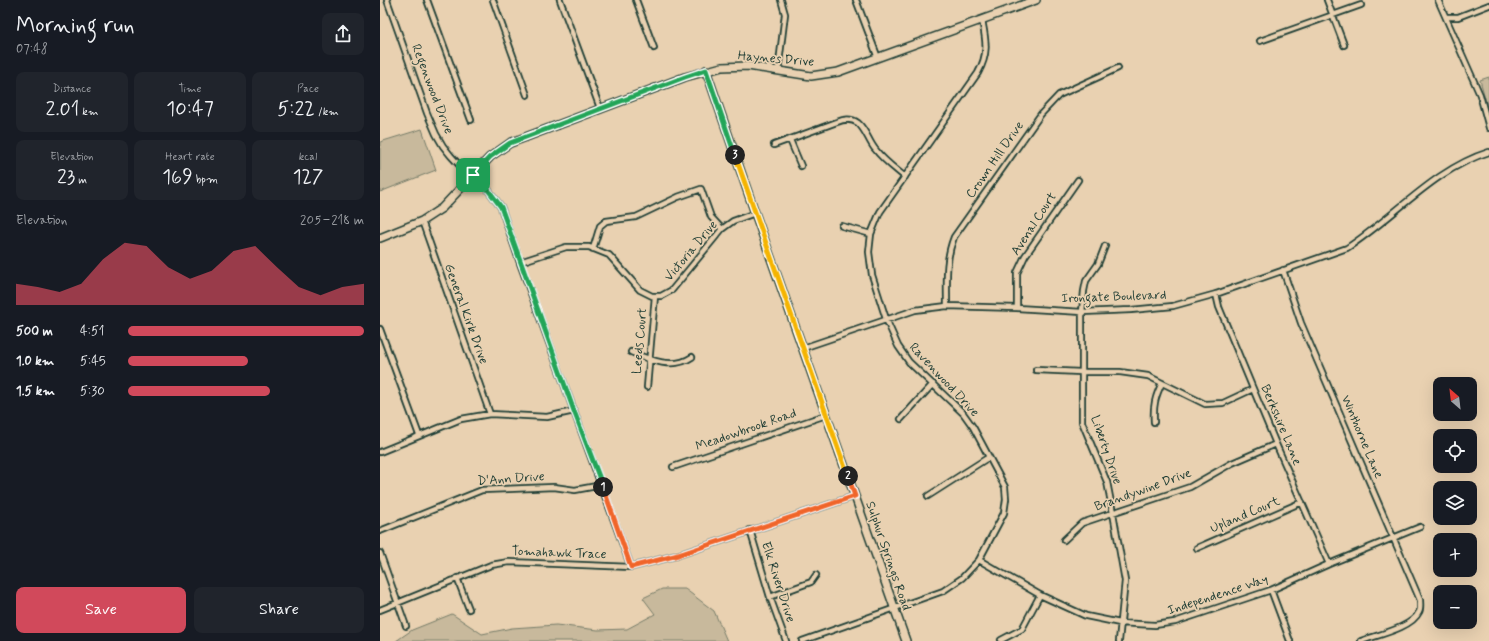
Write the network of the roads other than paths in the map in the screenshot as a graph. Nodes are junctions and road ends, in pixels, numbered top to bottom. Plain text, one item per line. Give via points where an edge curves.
1 (387, 0) edge
2 (427, 0) edge
3 (493, 0) edge
4 (560, 0) edge
5 (636, 0) edge
6 (781, 0) edge
7 (856, 0) edge
8 (1036, 0) edge
9 (1328, 0) edge
10 (1438, 0) edge
11 (1361, 5) dead end
12 (1489, 5) edge
13 (1333, 15) junction
14 (1446, 16) junction
15 (982, 20) junction
16 (1260, 41) dead end
17 (1344, 45) dead end
18 (654, 48) dead end
19 (878, 58) junction
20 (1118, 68) dead end
21 (706, 70) junction
22 (778, 71) junction
23 (528, 96) dead end
24 (600, 108) junction
25 (471, 120) dead end
26 (1489, 128) edge
27 (790, 140) junction
28 (774, 145) dead end
29 (1489, 152) edge
30 (800, 166) dead end
31 (473, 175) junction
32 (905, 177) junction
33 (1078, 180) dead end
34 (755, 213) junction
35 (422, 221) junction
36 (842, 226) dead end
37 (722, 229) junction
38 (871, 234) junction
39 (380, 238) edge
40 (1105, 246) dead end
41 (593, 249) junction
42 (520, 262) junction
43 (1283, 270) junction
44 (1216, 294) junction
45 (655, 296) junction
46 (947, 306) junction
47 (1017, 308) junction
48 (1082, 312) junction
49 (886, 319) junction
50 (380, 329) edge
51 (803, 348) junction
52 (631, 352) dead end
53 (692, 357) dead end
54 (649, 359) junction
55 (1036, 370) dead end
56 (1081, 372) junction
57 (1162, 383) junction
58 (933, 384) junction
59 (647, 387) dead end
60 (1253, 389) junction
61 (574, 411) junction
62 (490, 414) junction
63 (826, 415) junction
64 (901, 419) dead end
65 (1154, 422) dead end
66 (419, 435) junction
67 (1276, 444) junction
68 (380, 452) edge
69 (989, 457) junction
70 (673, 467) dead end
71 (602, 485) junction
72 (855, 496) junction
73 (928, 496) dead end
74 (1302, 502) junction
75 (1113, 513) junction
76 (1420, 527) dead end
77 (750, 530) junction
78 (380, 531) edge
79 (1393, 537) junction
80 (1064, 540) dead end
81 (1198, 548) dead end
82 (380, 553) edge
83 (979, 560) junction
84 (1329, 564) junction
85 (631, 567) junction
86 (816, 575) dead end
87 (457, 578) junction
88 (1271, 590) junction
89 (1040, 595) junction
90 (770, 597) junction
91 (398, 603) junction
92 (469, 609) dead end
93 (894, 609) junction
94 (380, 610) edge
95 (1120, 623) junction
96 (406, 626) dead end
97 (1001, 640) edge
98 (786, 641) edge
99 (802, 641) edge
100 (906, 641) edge
101 (1120, 641) edge
102 (1290, 641) edge
103 (1361, 641) edge

1 - 31 street, Regenwood Drive via 436,134 451,156
2 - 25 street
3 - 23 street
4 - 24 street
5 - 18 street
6 - 22 street via 785,14
7 - 19 street
8 - 15 street, Haynes Drive
9 - 13 street
10 - 14 street
11 - 13 street
12 - 14 street via 1458,17
13 - 16 street
13 - 17 street
14 - 26 street via 1480,95
15 - 19 street, Haynes Drive
15 - 32 street, Ravenwood Drive via 986,42 983,63
19 - 22 street, Haynes Drive via 838,72 811,76
20 - 46 street, Crown Hill Drive via 1059,96 1041,114 954,237 947,261
21 - 22 street, Haynes Drive via 748,66
21 - 24 street, Haynes Drive
21 - 34 street, Sulphur Springs Road
24 - 31 street, Haynes Drive via 510,143 490,157
27 - 28 street
27 - 30 street
27 - 32 street via 844,119 852,120 858,123 885,161
29 - 43 street, Irongate Boulevard via 1475,156 1449,170 1347,248
31 - 35 street, Haynes Drive via 442,208
31 - 42 street, Regenwood Drive via 501,207
32 - 38 street, Ravenwood Drive via 880,212
33 - 47 street, Avenal Court via 1025,256 1017,273
34 - 37 street, Victoria Drive via 733,221
34 - 51 street, Sulphur Springs Road
35 - 39 street, Haynes Drive
35 - 62 street, General Kirk Drive
36 - 38 street
37 - 41 street via 711,217 701,189 636,217 606,221 600,226
37 - 45 street, Victoria Drive via 672,290
38 - 49 street, Ravenwood Drive via 869,252 872,275
40 - 48 street, Liberty Drive via 1098,264 1086,281
41 - 42 street via 566,247
41 - 45 street via 609,255 640,290
42 - 61 street, Regenwood Drive
43 - 44 street, Irongate Boulevard
43 - 79 street, Winthorne Lane via 1301,323
44 - 48 street, Irongate Boulevard via 1173,306
44 - 60 street, Berkshire Lane
45 - 54 street, Leeds Court
46 - 47 street, Irongate Boulevard
46 - 49 street, Irongate Boulevard via 915,310
47 - 48 street, Irongate Boulevard
48 - 56 street, Liberty Drive
49 - 51 street, Irongate Boulevard
49 - 58 street, Ravenwood Drive via 898,346 909,362
50 - 66 street
51 - 63 street, Sulphur Springs Road
52 - 54 street
53 - 54 street via 677,364
54 - 59 street, Leeds Court
55 - 56 street
56 - 57 street via 1120,372 1148,376
56 - 75 street, Liberty Drive via 1082,422 1107,482
57 - 60 street via 1205,404 1223,403
57 - 65 street via 1154,406
58 - 64 street
58 - 69 street, Ravenwood Drive via 963,413
60 - 67 street, Berkshire Lane
61 - 62 street via 547,417
61 - 71 street, Regenwood Drive
62 - 66 street via 461,419
63 - 70 street, Meadowbrook Road
63 - 72 street, Sulphur Springs Road
66 - 68 street
67 - 74 street, Berkshire Lane
67 - 75 street, Brandywine Drive via 1190,487
69 - 73 street
69 - 83 street, Ravenwood Drive via 1005,487 1006,499 1004,513
71 - 78 street, D'Ann Drive via 575,490 554,487 482,490
71 - 85 street, Regenwood Drive
72 - 77 street, Tomahawk Trace
72 - 93 street, Sulphur Springs Road
74 - 81 street, Upland Court
74 - 84 street, Berkshire Lane
75 - 80 street, Brandywine Drive via 1082,523
75 - 95 street, Liberty Drive via 1125,581
76 - 79 street, Independence Way
77 - 85 street, Tomahawk Trace via 678,555
77 - 90 street, Elk River Drive
79 - 84 street, Independence Way
79 - 103 street, Winthorne Lane via 1420,600 1420,611 1413,621
82 - 91 street
83 - 89 street, Independence Way
83 - 93 street, Ravenwood Drive via 962,578 943,591
84 - 88 street, Independence Way
85 - 87 street, Tomahawk Trace via 509,562 491,565
86 - 90 street via 811,582
87 - 91 street, Tomahawk Trace
87 - 92 street
88 - 95 street, Independence Way via 1176,622 1155,625
88 - 102 street
89 - 95 street, Independence Way via 1086,616
89 - 97 street via 1022,629
90 - 98 street, Elk River Drive
91 - 94 street, Tomahawk Trace
91 - 96 street
93 - 99 street, Ravenwood Drive
93 - 100 street, Sulphur Springs Road
95 - 101 street, Liberty Drive

